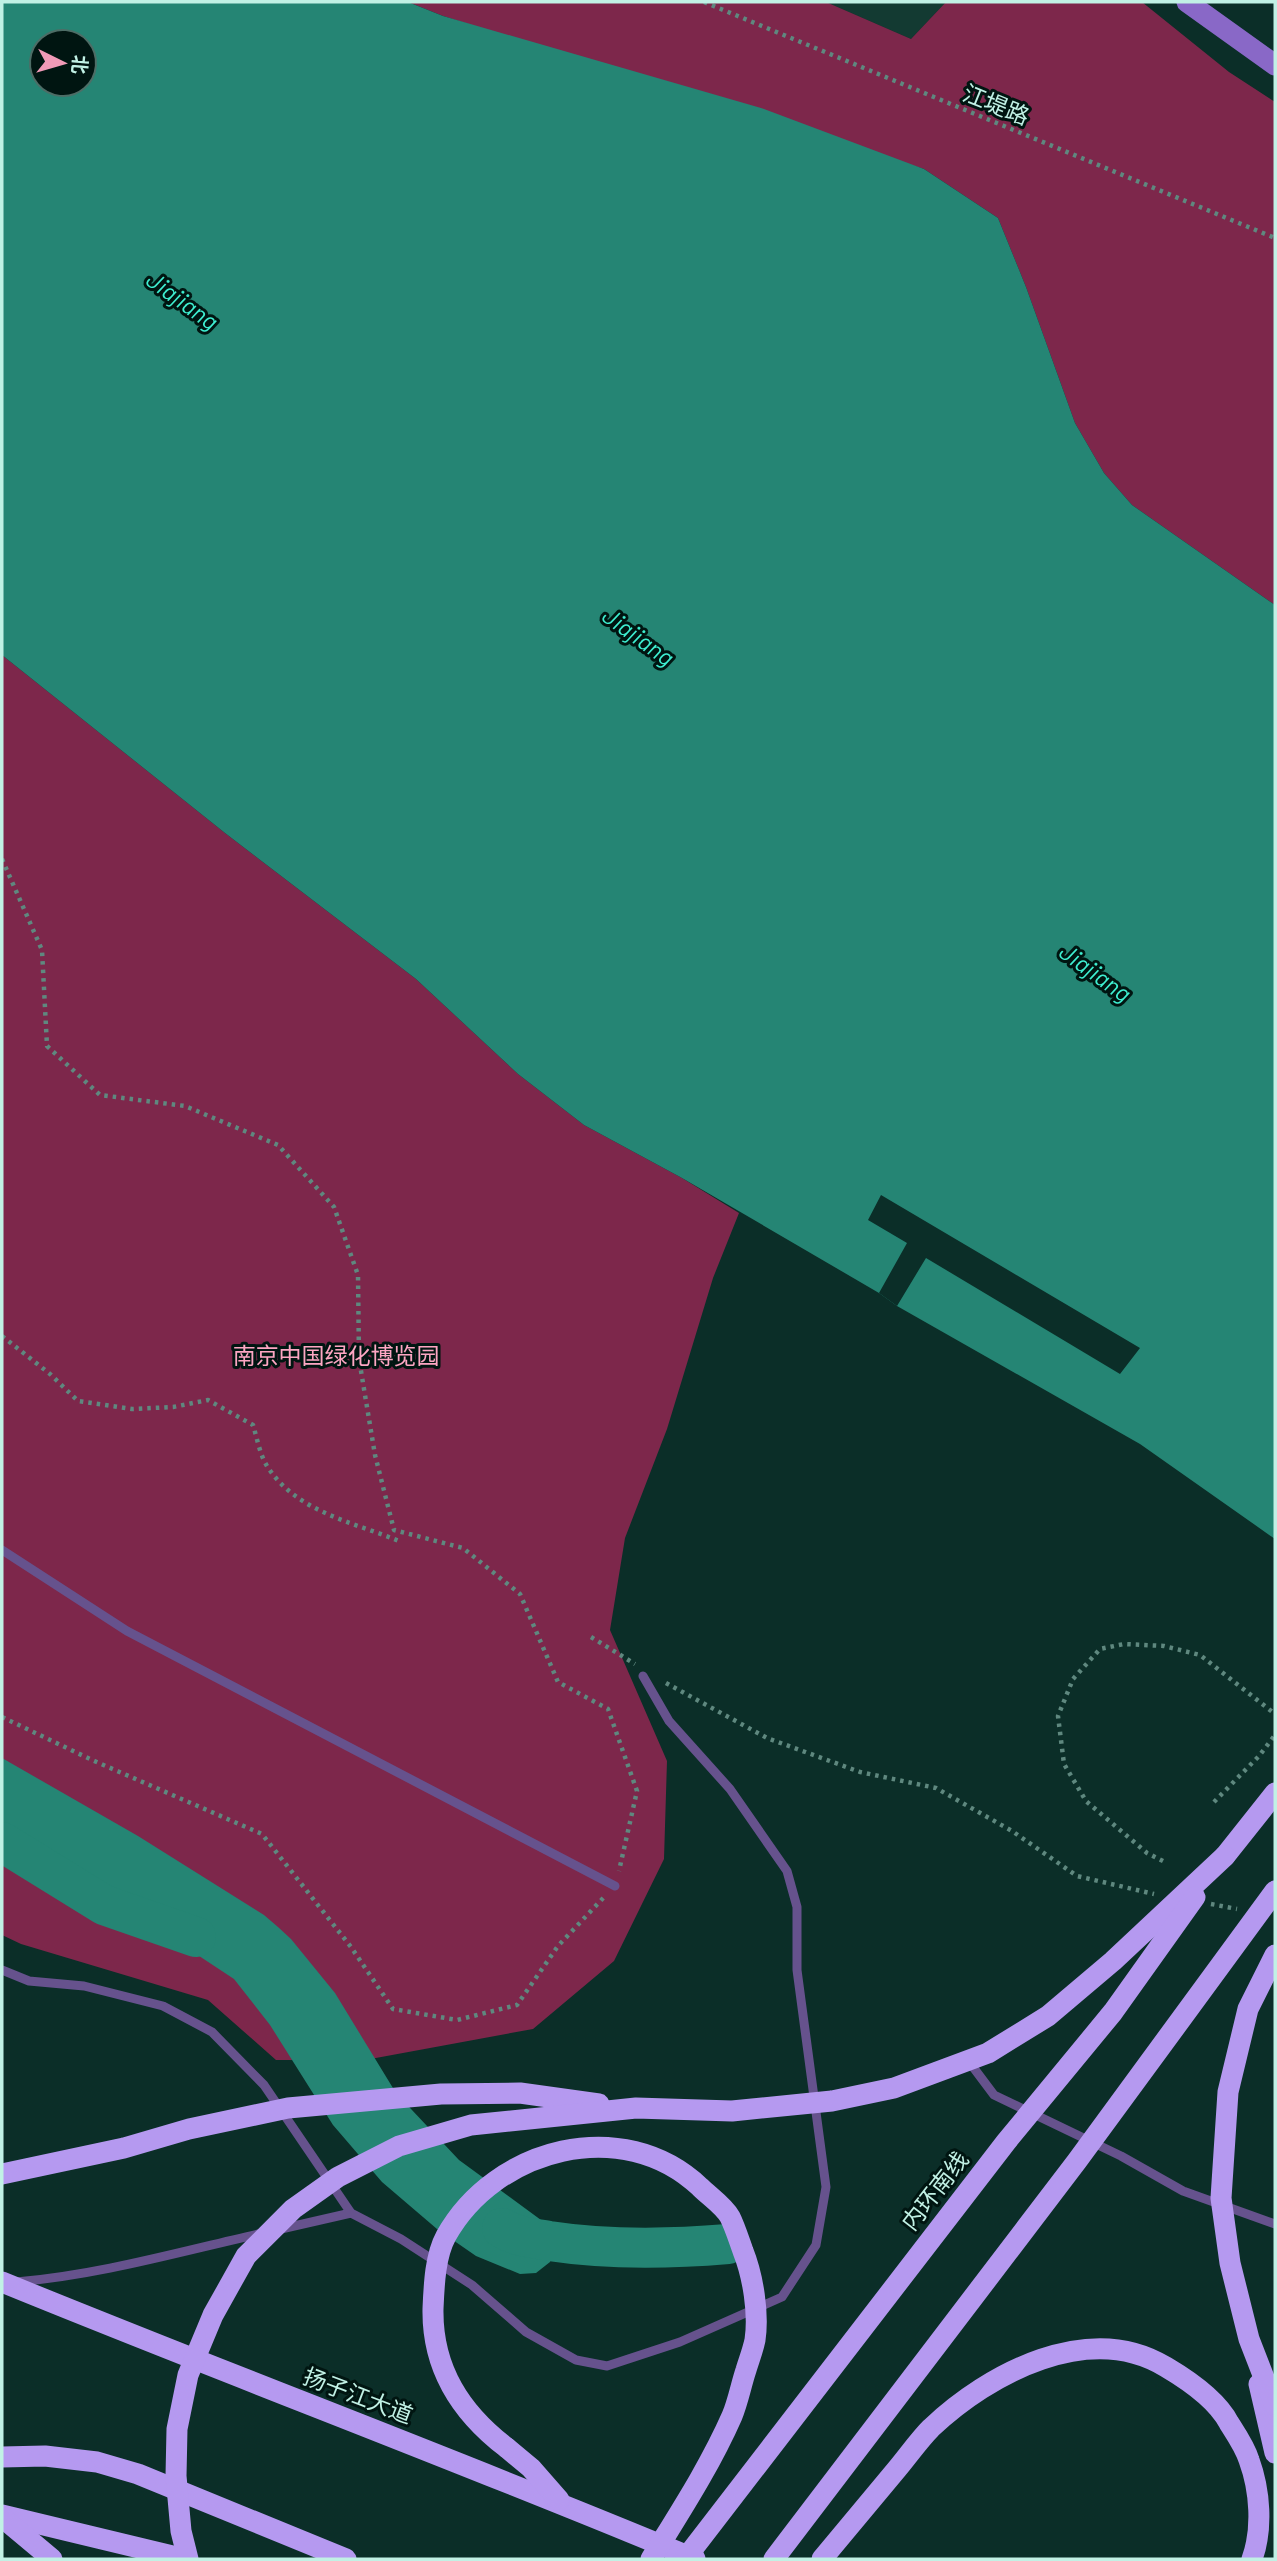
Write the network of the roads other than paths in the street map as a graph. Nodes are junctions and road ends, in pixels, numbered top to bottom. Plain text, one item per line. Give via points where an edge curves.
1 (1187, 2) edge
2 (1275, 65) edge
3 (2, 1550) edge
4 (643, 1676) dead end
5 (1275, 1793) edge
6 (1225, 1856) junction
7 (615, 1886) road end
8 (1275, 1891) edge
9 (1275, 1955) edge
10 (2, 1970) edge
11 (970, 2063) dead end
12 (636, 2108) junction
13 (2, 2174) edge
14 (351, 2213) junction
15 (1275, 2224) edge
16 (2, 2282) edge
17 (1249, 2339) junction
18 (1275, 2406) edge
19 (1275, 2453) edge
20 (2, 2457) edge
21 (563, 2504) junction
22 (2, 2516) edge
23 (52, 2559) edge
24 (186, 2559) edge
25 (346, 2559) edge
26 (651, 2559) edge
27 (685, 2559) edge
28 (695, 2559) edge
29 (774, 2559) edge
30 (822, 2559) edge
31 (1252, 2559) edge

1 - 2 street
3 - 7 lane via 127,1631
4 - 14 lane via 668,1721 730,1789 787,1871 797,1907 797,1970 826,2187 816,2245 782,2297 680,2342 607,2366 576,2360 526,2332 472,2286 401,2239
5 - 6 highway
6 - 12 highway, bridge via 1048,2016 988,2053 894,2088 832,2101 732,2111
6 - 27 highway, 内环南线, bridge via 1113,2011 1006,2142
8 - 29 highway, bridge
9 - 17 highway, bridge via 1248,2010 1228,2092 1222,2198 1230,2263
10 - 14 lane via 29,1981 83,1986 163,2006 212,2032 264,2085
11 - 15 lane via 994,2095 1183,2191
12 - 13 highway, bridge via 520,2093 347,2101 288,2108
12 - 24 highway, bridge via 471,2125 399,2146 338,2177 304,2201 246,2256 213,2315 188,2375 177,2429 176,2476
14 - 16 lane via 108,2267
16 - 21 highway, 扬子江大道
17 - 18 highway, bridge
17 - 19 highway, bridge
20 - 25 highway via 97,2462 138,2474
21 - 26 highway, bridge via 531,2468 482,2429 461,2403 437,2346 433,2318 436,2276 445,2238 463,2211 489,2186 547,2153 568,2148 631,2150 673,2166 729,2214 749,2266 754,2306 755,2339 733,2414
21 - 28 highway, 扬子江大道
22 - 23 highway
22 - 24 highway
30 - 31 highway via 930,2429 971,2395 1034,2362 1100,2348 1149,2357 1223,2411 1249,2459 1259,2504

